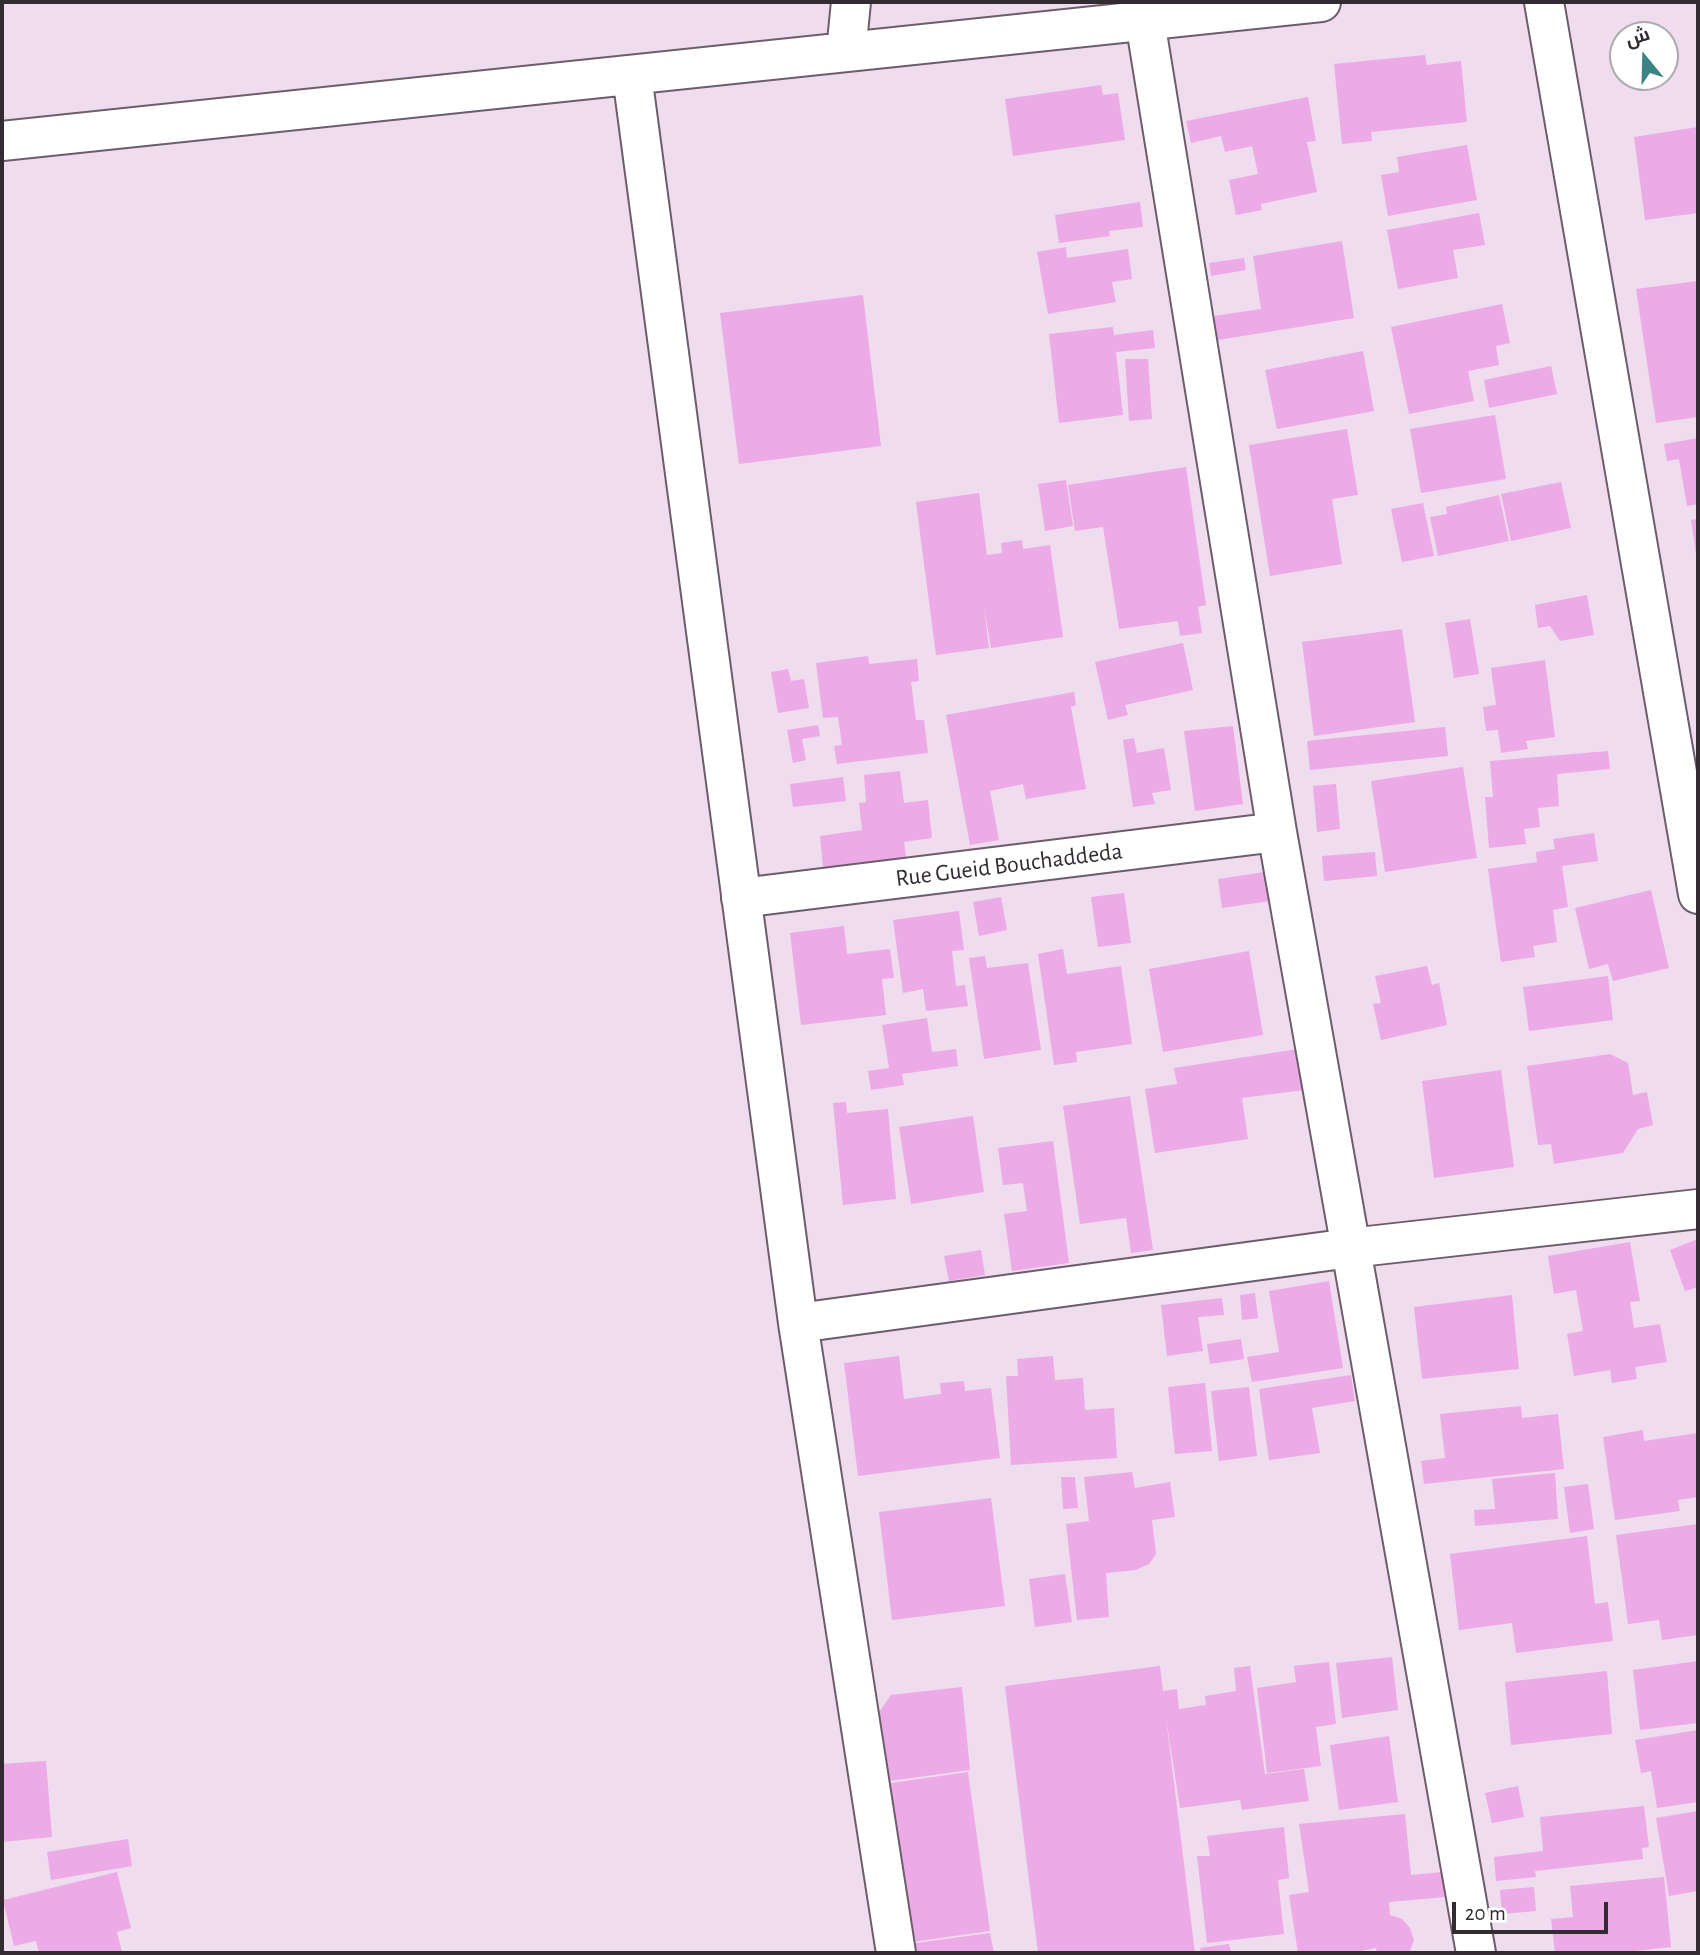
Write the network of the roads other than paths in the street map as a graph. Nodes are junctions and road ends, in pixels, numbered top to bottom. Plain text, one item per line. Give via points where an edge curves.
1 (851, 2) edge
2 (1321, 2) edge
3 (1544, 2) edge
4 (1145, 20) junction
5 (846, 52) junction
6 (632, 75) junction
7 (2, 141) edge
8 (1277, 832) junction
9 (1698, 894) edge
10 (741, 898) junction
11 (1698, 1209) edge
12 (1350, 1248) junction
13 (798, 1323) junction
14 (896, 1953) edge
15 (1476, 1953) edge

1 - 5 street
2 - 4 street
3 - 9 street
4 - 5 street
4 - 8 street
5 - 6 street
6 - 7 street
6 - 10 street
8 - 10 street, Rue Gueid Bouchaddeda
8 - 12 street
10 - 13 street
11 - 12 street
12 - 13 street
12 - 15 street
13 - 14 street

